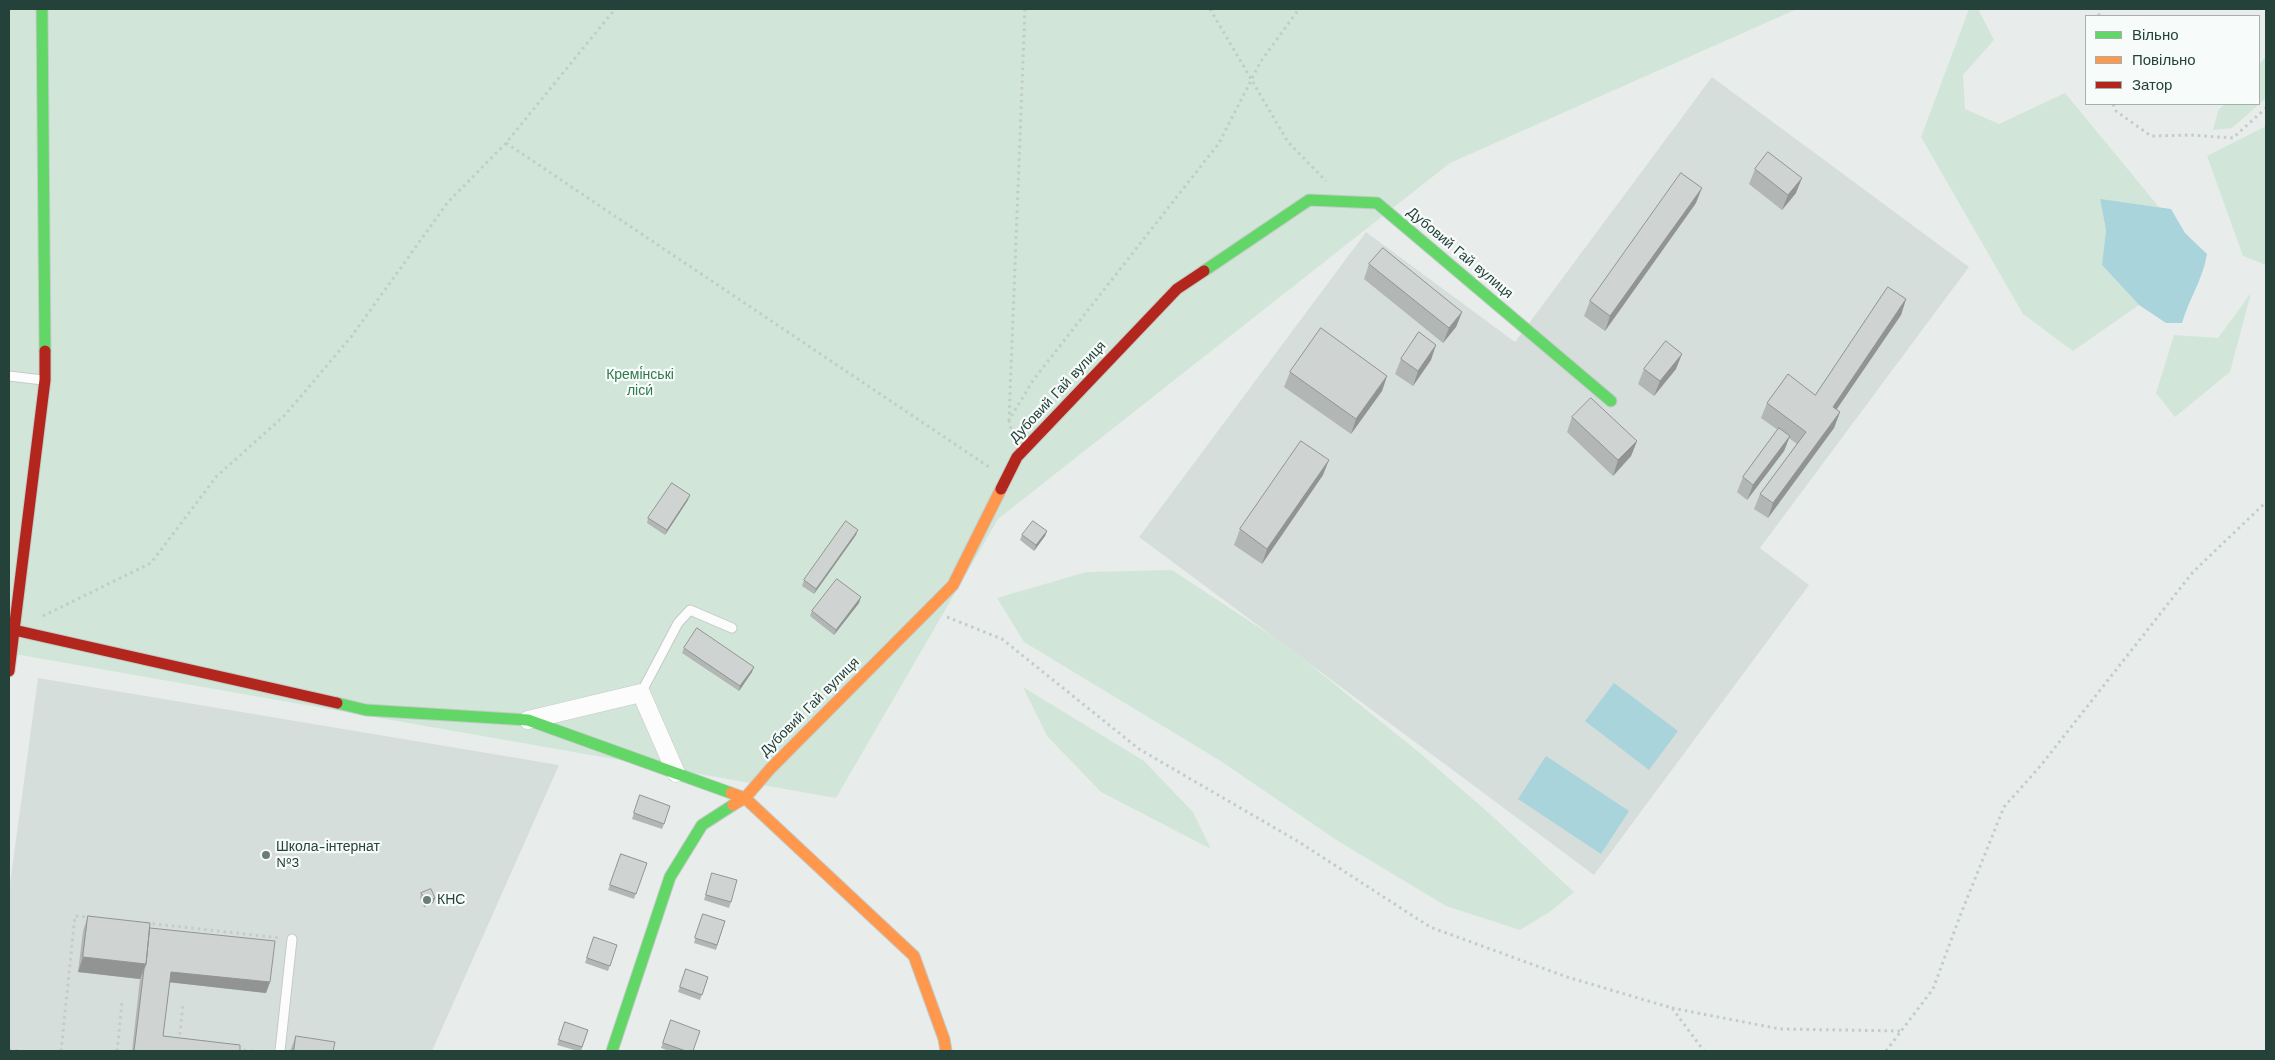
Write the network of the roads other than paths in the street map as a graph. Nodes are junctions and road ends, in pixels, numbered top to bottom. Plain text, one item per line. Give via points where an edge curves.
1 (42, 9) edge
2 (9, 376) edge
3 (45, 380) junction
4 (1611, 401) dead end
5 (732, 628) dead end
6 (14, 630) junction
7 (9, 671) edge
8 (641, 693) junction
9 (528, 720) junction
10 (676, 773) junction
11 (745, 798) junction
12 (292, 939) road end
13 (280, 1051) edge
14 (612, 1051) edge
15 (946, 1051) edge

1 - 3 street
2 - 3 lane
3 - 6 street
4 - 11 street, Дубовий Гай вулиця via 1378,203 1309,200 1177,289 1017,457 953,585
5 - 8 lane via 690,610 678,623
6 - 7 street
6 - 9 street via 366,710
8 - 9 street
8 - 10 street
9 - 10 street
10 - 11 street
11 - 14 street, Дубовий Гай вулиця via 702,825 670,877
11 - 15 street via 914,956
12 - 13 lane

